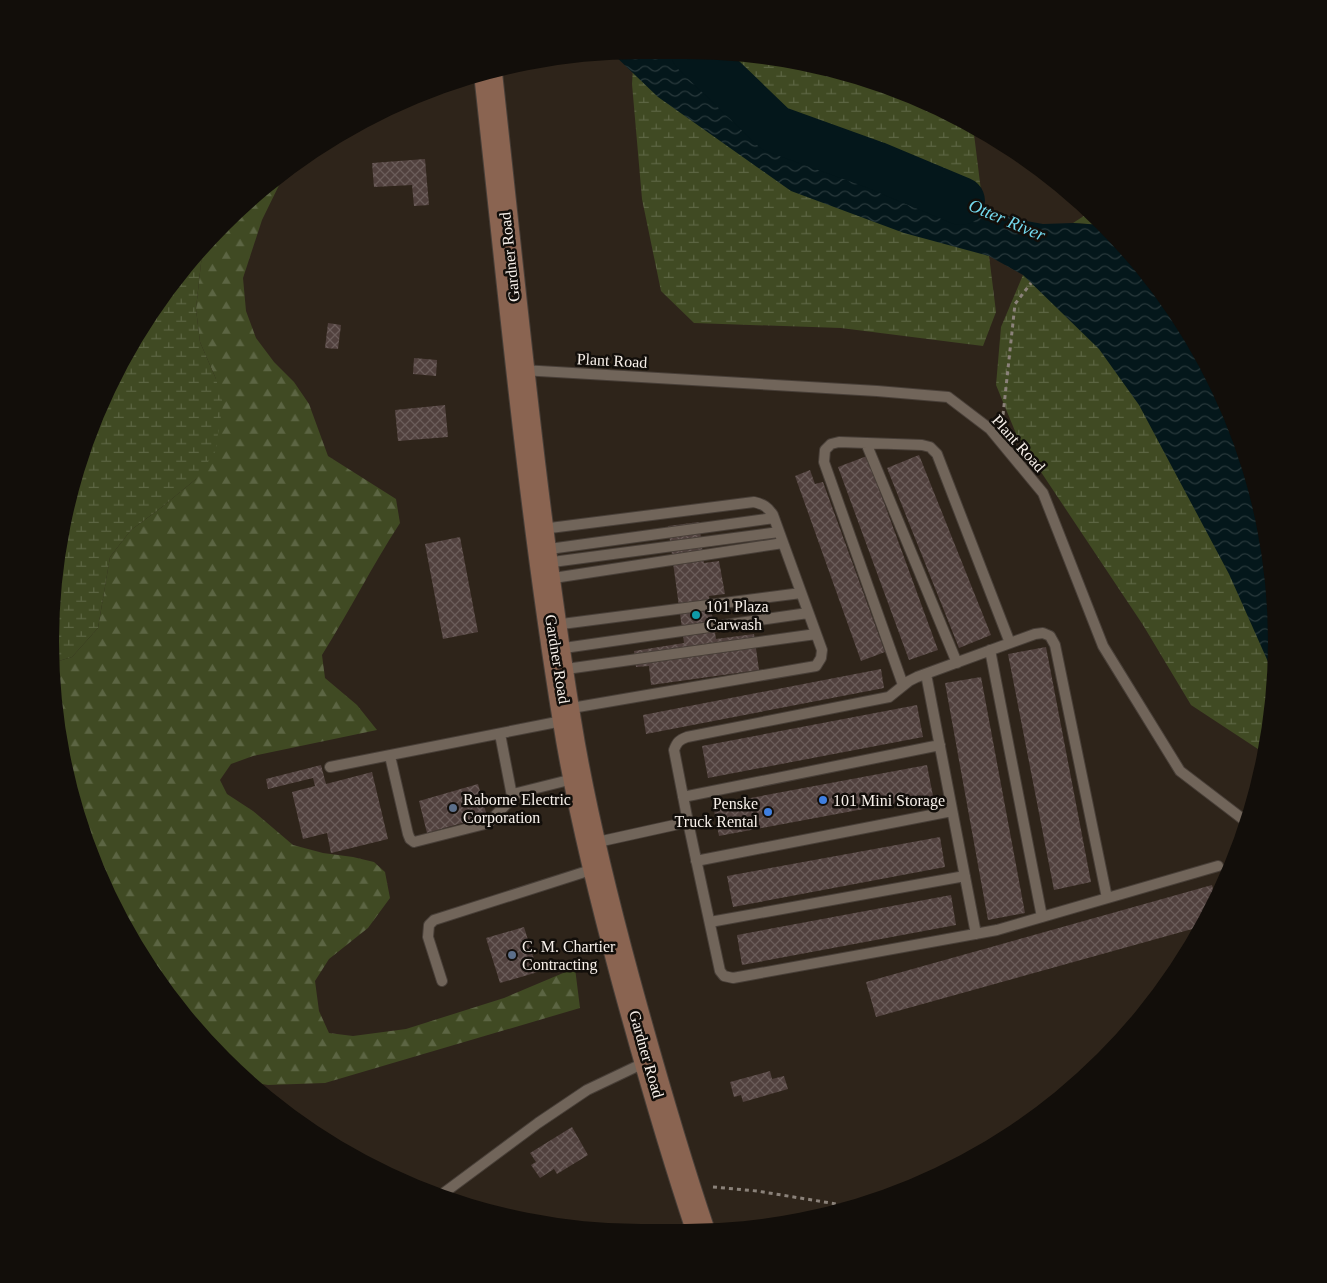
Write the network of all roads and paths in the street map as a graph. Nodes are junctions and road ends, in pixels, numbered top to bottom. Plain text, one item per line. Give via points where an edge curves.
1 (489, 80) edge
2 (1031, 283) dead end
3 (522, 370) junction
4 (1000, 441) junction
5 (866, 443) junction
6 (774, 518) junction
7 (779, 532) junction
8 (783, 544) junction
9 (543, 555) junction
10 (801, 593) junction
11 (808, 613) junction
12 (816, 634) junction
13 (1010, 643) junction
14 (556, 648) junction
15 (990, 650) junction
16 (957, 663) junction
17 (926, 674) junction
18 (903, 685) junction
19 (566, 714) junction
20 (500, 734) junction
21 (940, 745) junction
22 (390, 756) junction
23 (330, 767) dead end
24 (578, 777) junction
25 (512, 796) junction
26 (683, 797) junction
27 (952, 811) junction
28 (1241, 817) edge
29 (688, 822) junction
30 (595, 855) junction
31 (696, 861) junction
32 (1218, 866) dead end
33 (965, 876) junction
34 (1107, 898) junction
35 (1042, 917) junction
36 (710, 922) junction
37 (976, 934) junction
38 (442, 981) dead end
39 (648, 1061) junction
40 (685, 1184) junction
41 (447, 1190) edge
42 (836, 1204) edge
43 (698, 1224) edge

1 - 3 main road, Gardner Road
2 - 4 path via 1015,304
3 - 4 lane, Plant Road via 948,397 990,429
3 - 9 main road, Gardner Road
4 - 28 lane, Plant Road via 1044,493 1103,646 1180,771
5 - 13 lane via 922,445 937,454
5 - 16 lane
5 - 18 lane via 831,444 825,450 824,462
6 - 7 lane
6 - 9 lane
6 - 9 lane via 768,507 754,502
7 - 8 lane
7 - 9 lane
8 - 9 lane
8 - 10 lane
9 - 14 main road, Gardner Road
10 - 11 lane
10 - 14 lane
11 - 12 lane
11 - 14 lane
12 - 14 lane
12 - 19 lane via 822,650 816,666
13 - 15 lane
13 - 34 lane via 1043,634 1050,636 1055,645
14 - 19 main road, Gardner Road
15 - 16 lane
15 - 35 lane
16 - 17 lane
17 - 18 lane
17 - 21 lane
18 - 26 lane via 889,697 878,700 679,740 674,750
19 - 20 lane
19 - 24 main road, Gardner Road
20 - 22 lane
20 - 25 lane
21 - 26 lane
21 - 27 lane
22 - 23 lane
22 - 25 lane via 408,834 414,842 485,824
24 - 25 lane via 523,790
24 - 30 main road, Gardner Road
26 - 29 lane
27 - 31 lane
27 - 33 lane
29 - 30 lane
29 - 31 lane
30 - 38 lane via 434,920 429,925 428,936
30 - 39 main road, Gardner Road
31 - 36 lane
32 - 34 lane
33 - 36 lane
33 - 37 lane
34 - 35 lane
35 - 37 lane
36 - 37 lane via 720,971 724,976 733,978
39 - 40 main road, Gardner Road
39 - 41 lane via 587,1090 538,1122
40 - 42 path
40 - 43 main road, Gardner Road

